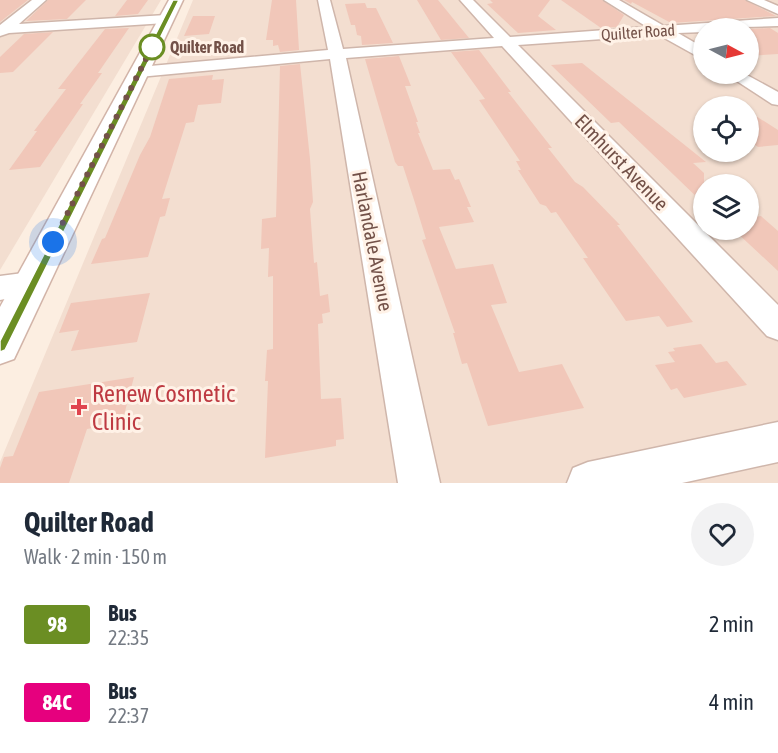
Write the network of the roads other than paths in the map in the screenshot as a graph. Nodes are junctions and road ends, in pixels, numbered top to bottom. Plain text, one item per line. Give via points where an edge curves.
1 (40, 0) edge
2 (176, 0) edge
3 (324, 0) edge
4 (466, 0) edge
5 (609, 0) edge
6 (753, 0) edge
7 (778, 10) edge
8 (166, 19) junction
9 (778, 22) edge
10 (2, 30) edge
11 (663, 31) junction
12 (507, 42) junction
13 (693, 49) edge
14 (337, 54) junction
15 (139, 72) junction
16 (751, 84) edge
17 (778, 100) edge
18 (16, 286) edge
19 (778, 326) edge
20 (0, 346) edge
21 (778, 442) edge
22 (419, 483) edge
23 (588, 483) edge

1 - 10 street
2 - 8 main road
3 - 14 street, Harlandale Avenue
4 - 12 street, Elmhurst Avenue
5 - 11 street
6 - 7 street
8 - 10 street
8 - 15 main road
9 - 11 street, Quilter Road
11 - 12 street, Quilter Road
11 - 13 street
12 - 14 street, Quilter Road
12 - 19 street, Elmhurst Avenue
14 - 15 street, Quilter Road
14 - 22 street, Harlandale Avenue
15 - 18 main road
16 - 17 street
18 - 20 main road
21 - 23 street

